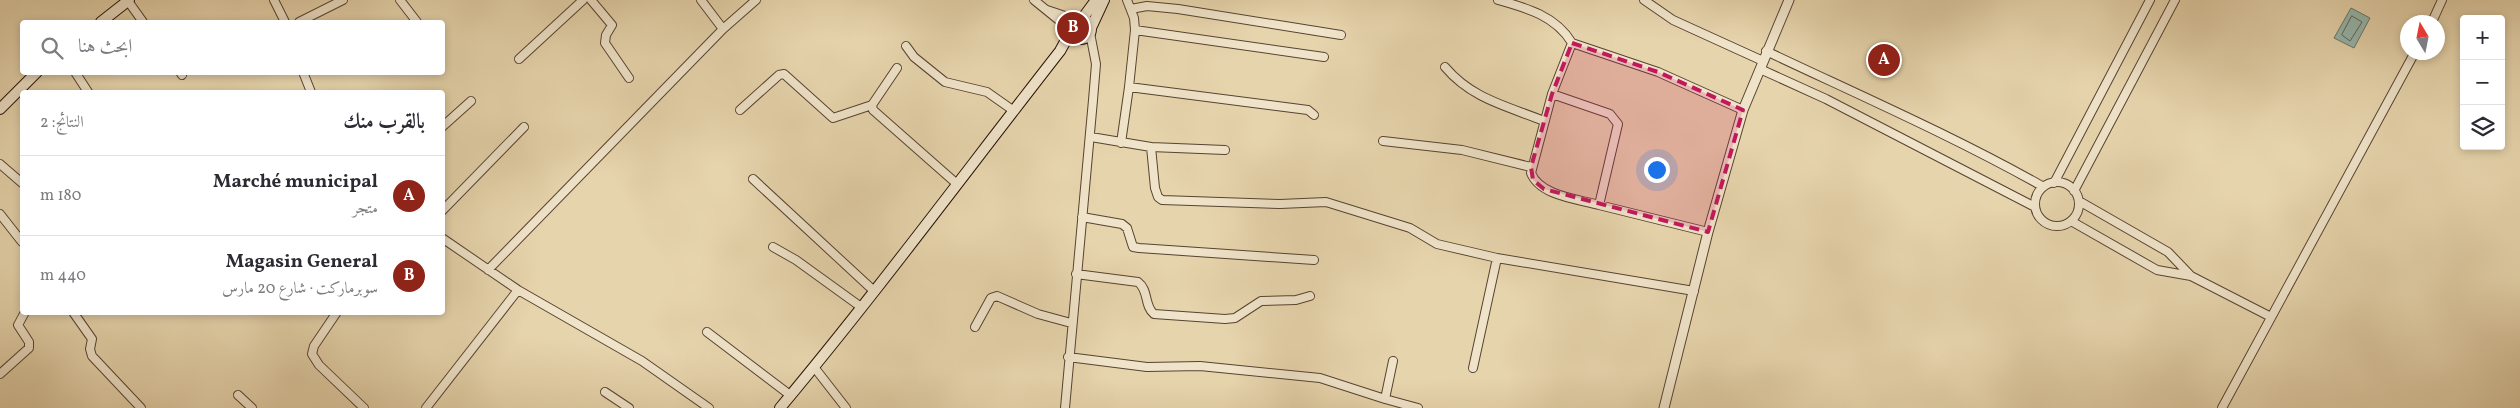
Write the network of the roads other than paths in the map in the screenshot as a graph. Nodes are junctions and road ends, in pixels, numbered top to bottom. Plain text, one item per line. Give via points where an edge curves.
1 (274, 0) edge
2 (343, 0) edge
3 (400, 0) edge
4 (583, 0) edge
5 (591, 0) edge
6 (700, 0) edge
7 (756, 0) edge
8 (1034, 0) edge
9 (1096, 0) edge
10 (1104, 0) edge
11 (1127, 0) edge
12 (1498, 0) edge
13 (1644, 0) edge
14 (1789, 0) edge
15 (2150, 0) edge
16 (2174, 0) edge
17 (2442, 0) edge
18 (128, 1) edge
19 (1043, 8) junction
20 (1132, 9) junction
21 (2435, 15) edge
22 (104, 20) edge
23 (142, 20) edge
24 (283, 20) edge
25 (303, 20) edge
26 (415, 20) edge
27 (1080, 20) junction
28 (723, 29) junction
29 (1136, 30) junction
30 (1071, 31) junction
31 (1091, 31) junction
32 (1341, 35) dead end
33 (1080, 39) junction
34 (1572, 43) junction
35 (906, 46) dead end
36 (1060, 51) junction
37 (1766, 51) junction
38 (1324, 57) dead end
39 (519, 59) dead end
40 (2411, 60) edge
41 (1761, 65) junction
42 (1445, 67) dead end
43 (897, 68) dead end
44 (34, 75) edge
45 (77, 75) edge
46 (304, 75) edge
47 (629, 78) dead end
48 (1130, 87) junction
49 (87, 90) edge
50 (310, 90) edge
51 (1552, 94) junction
52 (471, 101) dead end
53 (872, 105) junction
54 (0, 109) edge
55 (740, 110) dead end
56 (1743, 110) junction
57 (1014, 111) junction
58 (1314, 115) dead end
59 (1544, 121) junction
60 (445, 124) edge
61 (524, 127) dead end
62 (1090, 137) junction
63 (1383, 141) dead end
64 (1122, 143) junction
65 (1151, 147) junction
66 (1225, 150) dead end
67 (0, 164) edge
68 (1531, 167) junction
69 (753, 179) dead end
70 (20, 181) edge
71 (2054, 182) junction
72 (957, 184) junction
73 (2042, 186) junction
74 (2074, 191) junction
75 (2079, 201) junction
76 (1599, 205) junction
77 (2035, 207) junction
78 (445, 208) edge
79 (0, 214) edge
80 (1082, 218) junction
81 (2070, 222) junction
82 (1708, 232) junction
83 (20, 239) edge
84 (445, 240) edge
85 (774, 247) dead end
86 (1497, 258) junction
87 (1314, 260) dead end
88 (488, 270) junction
89 (1076, 274) junction
90 (2191, 276) junction
91 (518, 290) junction
92 (874, 291) junction
93 (1694, 291) junction
94 (1310, 296) dead end
95 (861, 307) junction
96 (23, 315) edge
97 (75, 315) edge
98 (335, 315) edge
99 (2272, 317) junction
100 (1071, 323) junction
101 (975, 327) dead end
102 (707, 332) dead end
103 (1068, 357) junction
104 (1393, 361) dead end
105 (814, 367) junction
106 (1473, 368) dead end
107 (0, 374) edge
108 (605, 392) dead end
109 (238, 395) dead end
110 (790, 395) junction
111 (1385, 399) junction
112 (141, 408) edge
113 (252, 408) edge
114 (364, 408) edge
115 (426, 408) edge
116 (629, 408) edge
117 (709, 408) edge
118 (780, 408) edge
119 (846, 408) edge
120 (1066, 408) edge
121 (1418, 408) edge
122 (1664, 408) edge
123 (2222, 408) edge

1 - 24 street
2 - 25 street
3 - 26 street
4 - 39 street
5 - 47 street via 612,25 605,42
6 - 28 street
7 - 28 street
8 - 19 street
9 - 27 main road
10 - 31 main road
11 - 20 street
12 - 34 street via 1542,15 1558,25
13 - 41 street via 1673,20
14 - 37 street
15 - 71 street
16 - 74 street
17 - 21 street
18 - 22 main road
18 - 23 street
19 - 27 street
19 - 30 street
20 - 29 street
20 - 32 street via 1147,6 1178,9
27 - 30 main road via 1073,24
27 - 31 main road via 1088,22
28 - 88 street
29 - 38 street
29 - 48 street
30 - 33 main road
30 - 36 main road
31 - 33 main road via 1086,38
31 - 62 street via 1096,64
33 - 36 main road
34 - 51 street
34 - 56 street via 1658,72
35 - 57 street via 914,58 945,82 987,92
36 - 57 main road
37 - 41 street
37 - 73 street via 1923,124
40 - 99 street
41 - 56 street
41 - 77 street
42 - 59 street via 1459,84 1473,93
43 - 53 street
44 - 54 main road
45 - 49 street
46 - 50 street
48 - 58 street via 1308,110
48 - 64 street
51 - 59 street
51 - 76 street via 1610,114 1618,124
52 - 60 street
53 - 55 street via 833,118 784,74
53 - 72 street via 873,110
56 - 82 street
57 - 72 main road
59 - 68 street
61 - 78 street
62 - 64 street
62 - 80 street
63 - 68 street via 1462,150
64 - 65 street
65 - 66 street
65 - 86 street via 1155,188 1162,200 1280,204 1326,202 1410,228 1437,244
67 - 70 street
68 - 76 street via 1533,180 1544,189
69 - 92 street
71 - 73 street
71 - 74 street via 2065,184
72 - 92 main road
73 - 77 street
74 - 75 street
75 - 81 street
75 - 90 street via 2168,252
76 - 82 street
77 - 81 street via 2040,218 2049,224 2060,226
79 - 83 street
80 - 87 street via 1122,224 1127,228 1133,247
80 - 89 street
81 - 90 street via 2157,270
82 - 93 street
84 - 88 street
85 - 95 street
86 - 93 street
86 - 106 street
88 - 91 street
89 - 94 street via 1138,282 1144,288 1149,308 1154,314 1195,318 1235,318 1261,300 1296,300
89 - 100 street
90 - 99 street
91 - 115 street
91 - 117 street via 642,361
92 - 95 main road
93 - 122 street
95 - 105 main road
96 - 107 street via 18,325 30,342 29,348
97 - 112 street via 92,339 92,356
98 - 114 street via 312,354 319,365
99 - 123 street
100 - 101 street via 1038,314 997,296 991,298
100 - 103 street
102 - 110 street
103 - 111 street via 1147,367 1200,366 1320,378
103 - 120 street
104 - 111 street
105 - 110 main road
105 - 119 street
108 - 116 street
109 - 113 street
110 - 118 main road
111 - 121 street

